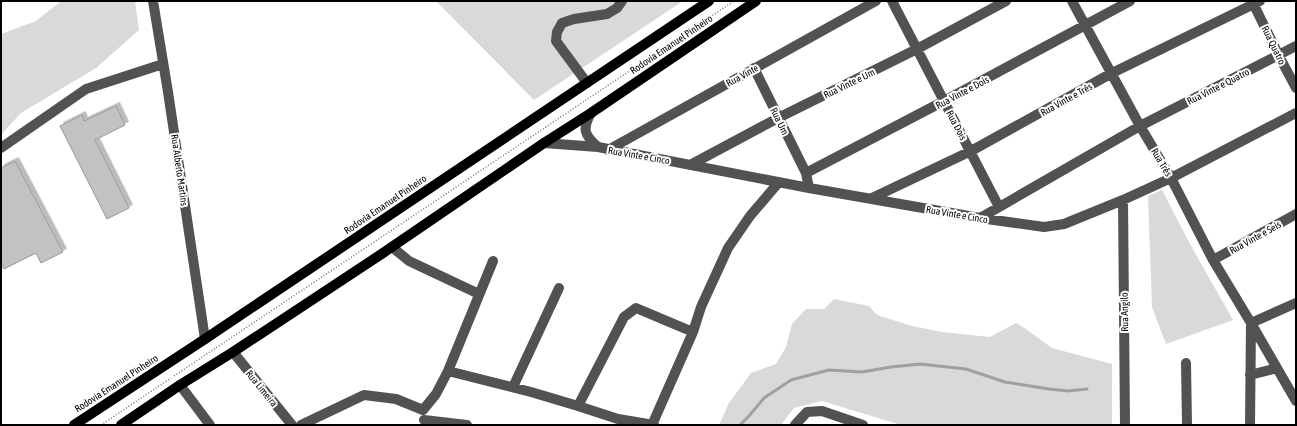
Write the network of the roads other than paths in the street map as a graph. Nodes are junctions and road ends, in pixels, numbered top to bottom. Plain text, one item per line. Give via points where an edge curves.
1 (153, 1) edge
2 (622, 1) edge
3 (709, 1) edge
4 (756, 1) edge
5 (876, 1) edge
6 (892, 1) edge
7 (1006, 1) edge
8 (1072, 1) edge
9 (1130, 1) edge
10 (1256, 2) edge
11 (1086, 25) junction
12 (1296, 46) edge
13 (917, 49) junction
14 (1278, 56) junction
15 (163, 64) junction
16 (754, 68) junction
17 (1112, 73) junction
18 (587, 83) junction
19 (1296, 88) edge
20 (944, 101) junction
21 (591, 113) junction
22 (1296, 113) edge
23 (778, 118) junction
24 (1140, 126) junction
25 (544, 143) junction
26 (598, 147) junction
27 (1, 148) edge
28 (608, 150) junction
29 (970, 151) junction
30 (692, 164) junction
31 (806, 173) junction
32 (1171, 178) junction
33 (779, 182) junction
34 (809, 188) junction
35 (872, 198) junction
36 (1123, 200) junction
37 (1000, 207) junction
38 (1296, 214) edge
39 (980, 218) junction
40 (392, 247) junction
41 (1213, 260) junction
42 (493, 261) dead end
43 (559, 288) dead end
44 (479, 294) junction
45 (1296, 303) edge
46 (1251, 323) junction
47 (693, 332) junction
48 (205, 339) junction
49 (233, 352) junction
50 (1186, 363) dead end
51 (1277, 368) junction
52 (448, 371) junction
53 (1250, 375) junction
54 (180, 385) junction
55 (513, 387) junction
56 (1296, 400) edge
57 (578, 406) junction
58 (423, 410) junction
59 (424, 423) edge
60 (74, 425) edge
61 (121, 425) edge
62 (210, 425) edge
63 (292, 425) edge
64 (301, 425) edge
65 (467, 425) edge
66 (653, 425) edge
67 (795, 425) edge
68 (863, 425) edge
69 (1125, 425) edge
70 (1187, 425) edge
71 (1250, 425) edge

1 - 15 street, Rua Alberto Martins
2 - 18 street via 617,8 607,14 562,23 557,32 556,40
3 - 18 main road, Rodovia Emanuel Pinheiro
4 - 21 main road, Rodovia Emanuel Pinheiro
5 - 16 street, Rua Vinte
6 - 13 street, Rua Dois
7 - 13 street, Rua Vinte e Um
8 - 11 street, Rua Três
9 - 11 street, Rua Vinte e Dois
10 - 14 street, Rua Quatro
10 - 17 street, Rua Vinte e Três
11 - 17 street, Rua Três
11 - 20 street, Rua Vinte e Dois
12 - 14 street, Rua Vinte e Quatro
13 - 20 street, Rua Dois
13 - 23 street, Rua Vinte e Um
14 - 19 street, Rua Quatro
14 - 24 street, Rua Vinte e Quatro
15 - 27 street via 86,89
15 - 48 street, Rua Alberto Martins
16 - 23 street, Rua Um
16 - 28 street, Rua Vinte
17 - 24 street, Rua Três
17 - 29 street, Rua Vinte e Três
18 - 48 main road, Rodovia Emanuel Pinheiro
20 - 29 street, Rua Dois
20 - 31 street, Rua Vinte e Dois
21 - 25 main road, Rodovia Emanuel Pinheiro
21 - 26 street via 585,123 586,132
22 - 32 street, Rua Vinte e Cinco
23 - 30 street, Rua Vinte e Um
23 - 31 street, Rua Um
24 - 32 street, Rua Três
24 - 37 street
25 - 26 street, Rua Vinte e Cinco
25 - 40 main road, Rodovia Emanuel Pinheiro
26 - 28 street, Rua Vinte e Cinco
28 - 30 street, Rua Vinte e Cinco
29 - 35 street, Rua Vinte e Três
29 - 37 street, Rua Dois
30 - 33 street, Rua Vinte e Cinco
31 - 34 street
32 - 36 street, Rua Vinte e Cinco
32 - 41 street, Rua Três
33 - 34 street, Rua Vinte e Cinco
33 - 47 street via 750,216 728,248 701,307
34 - 35 street, Rua Vinte e Cinco
35 - 39 street, Rua Vinte e Cinco
36 - 39 street, Rua Vinte e Cinco via 1064,224 1044,227
36 - 69 street, Rua Angilo
37 - 39 street
38 - 41 street, Rua Vinte e Seis
40 - 44 street via 410,261
40 - 49 main road, Rodovia Emanuel Pinheiro
41 - 46 street, Rua Três
42 - 44 street
43 - 55 street
44 - 52 street
45 - 46 street
46 - 51 street, Rua Três
46 - 53 street
47 - 57 street via 636,308 624,317
47 - 66 street
48 - 60 main road, Rodovia Emanuel Pinheiro
49 - 54 main road, Rodovia Emanuel Pinheiro
49 - 63 street, Rua Limeira
50 - 70 street
51 - 53 street
51 - 56 street, Rua Três
52 - 55 street
52 - 58 street via 436,394
53 - 71 street
54 - 61 main road, Rodovia Emanuel Pinheiro
54 - 62 street
55 - 57 street
57 - 66 street via 618,419
58 - 59 street
58 - 64 street via 396,399 364,396
59 - 65 street
67 - 68 street via 807,412 822,411

